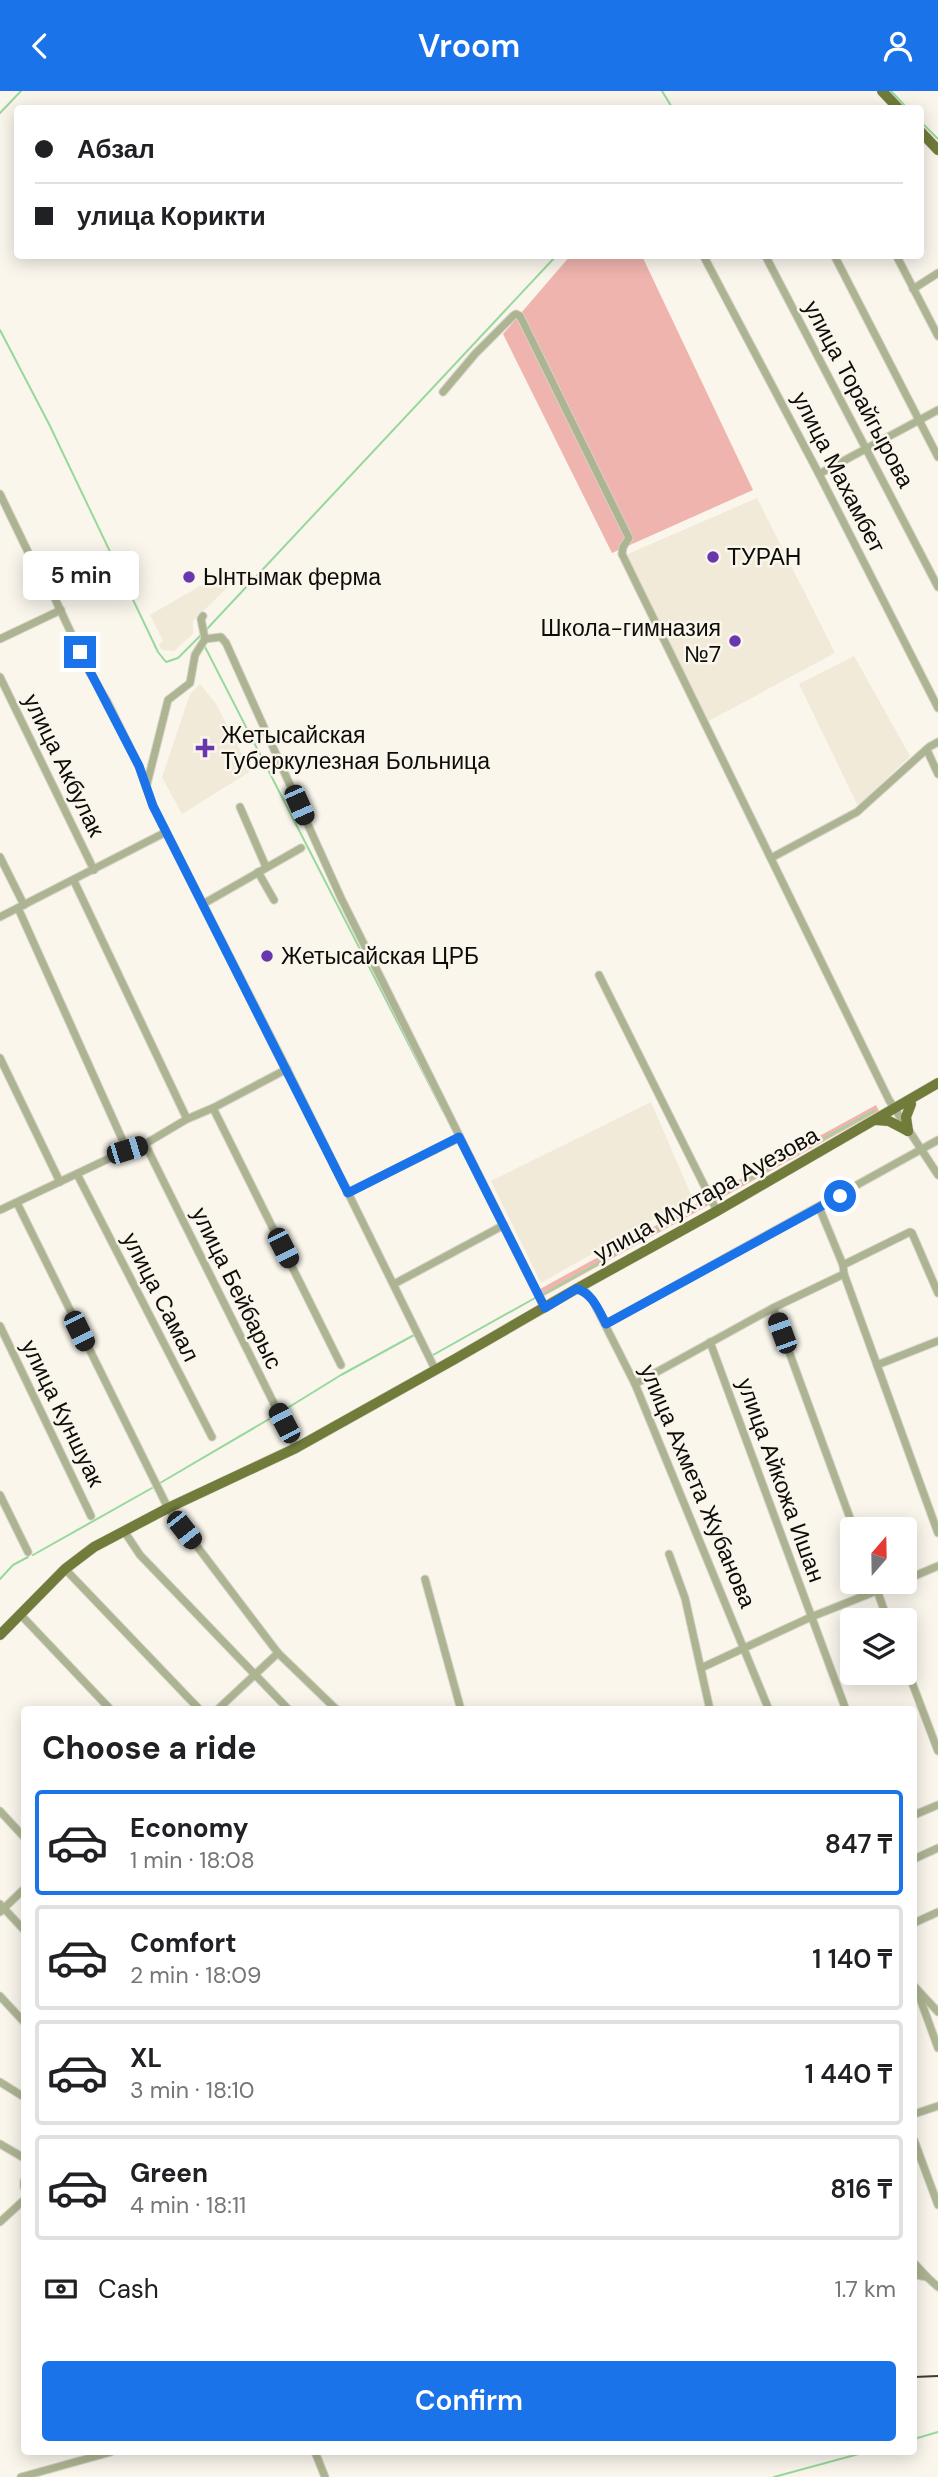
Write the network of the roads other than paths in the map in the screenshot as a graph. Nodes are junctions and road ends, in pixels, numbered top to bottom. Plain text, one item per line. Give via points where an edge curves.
1 (882, 91) edge
2 (895, 105) edge
3 (924, 135) edge
4 (938, 150) edge
5 (705, 259) edge
6 (767, 259) edge
7 (836, 259) edge
8 (898, 259) edge
9 (938, 273) edge
10 (912, 289) junction
11 (938, 336) edge
12 (443, 392) dead end
13 (938, 410) edge
14 (919, 422) junction
15 (867, 450) junction
16 (938, 457) edge
17 (819, 474) junction
18 (0, 494) edge
19 (938, 587) edge
20 (61, 610) junction
21 (203, 616) dead end
22 (204, 635) junction
23 (0, 639) edge
24 (0, 677) edge
25 (938, 708) edge
26 (938, 742) edge
27 (927, 750) junction
28 (938, 774) edge
29 (147, 785) junction
30 (240, 807) dead end
31 (166, 832) junction
32 (301, 848) dead end
33 (0, 857) edge
34 (771, 858) junction
35 (266, 867) junction
36 (94, 870) junction
37 (258, 872) junction
38 (74, 881) junction
39 (274, 900) dead end
40 (203, 904) junction
41 (21, 907) junction
42 (0, 918) edge
43 (599, 975) dead end
44 (0, 1058) edge
45 (287, 1069) junction
46 (938, 1083) edge
47 (938, 1090) edge
48 (911, 1104) junction
49 (213, 1108) junction
50 (894, 1109) junction
51 (187, 1119) junction
52 (875, 1120) junction
53 (908, 1131) junction
54 (459, 1137) junction
55 (938, 1140) edge
56 (145, 1144) junction
57 (921, 1149) junction
58 (127, 1150) junction
59 (77, 1174) junction
60 (938, 1175) edge
61 (60, 1182) junction
62 (348, 1193) junction
63 (17, 1203) junction
64 (714, 1204) junction
65 (819, 1207) junction
66 (0, 1210) edge
67 (503, 1226) junction
68 (843, 1265) junction
69 (844, 1274) junction
70 (394, 1284) junction
71 (576, 1289) junction
72 (938, 1293) edge
73 (545, 1308) junction
74 (773, 1308) junction
75 (606, 1324) junction
76 (0, 1326) edge
77 (938, 1341) edge
78 (710, 1342) junction
79 (434, 1364) junction
80 (341, 1365) dead end
81 (877, 1365) junction
82 (635, 1384) junction
83 (212, 1437) dead end
84 (296, 1448) junction
85 (0, 1495) edge
86 (167, 1508) junction
87 (91, 1516) dead end
88 (851, 1517) edge
89 (124, 1531) junction
90 (938, 1533) edge
91 (28, 1552) dead end
92 (669, 1554) dead end
93 (938, 1566) edge
94 (65, 1569) junction
95 (917, 1575) edge
96 (425, 1579) dead end
97 (869, 1594) edge
98 (20, 1614) junction
99 (811, 1617) junction
100 (0, 1635) edge
101 (744, 1648) junction
102 (278, 1653) junction
103 (701, 1668) junction
104 (256, 1673) junction
105 (913, 1685) edge
106 (107, 1706) edge
107 (196, 1706) edge
108 (221, 1706) edge
109 (285, 1706) edge
110 (333, 1706) edge
111 (460, 1706) edge
112 (709, 1706) edge
113 (767, 1706) edge
114 (844, 1706) edge
115 (938, 1751) edge
116 (938, 1805) edge
117 (0, 1811) edge
118 (917, 1814) edge
119 (21, 1834) edge
120 (938, 1848) edge
121 (917, 1858) edge
122 (21, 1891) edge
123 (1, 1908) edge
124 (938, 1912) edge
125 (917, 1922) edge
126 (21, 1927) edge
127 (917, 1990) edge
128 (917, 1993) edge
129 (0, 1996) edge
130 (938, 2012) edge
131 (21, 2019) edge
132 (938, 2048) edge
133 (0, 2082) edge
134 (21, 2095) edge
135 (938, 2106) edge
136 (917, 2113) edge
137 (0, 2144) edge
138 (917, 2148) edge
139 (21, 2156) edge
140 (21, 2204) edge
141 (938, 2205) edge
142 (0, 2208) edge
143 (10, 2213) junction
144 (0, 2222) edge
145 (917, 2266) edge
146 (917, 2275) edge
147 (927, 2277) junction
148 (938, 2287) edge
149 (102, 2455) edge
150 (316, 2455) edge
151 (46, 2474) edge
152 (21, 2477) edge
153 (325, 2477) edge

1 - 2 main road
3 - 4 main road
5 - 17 street, улица Махамбет
6 - 15 street, улица Торайгырова
7 - 14 street
8 - 10 street
9 - 10 street
10 - 11 street
12 - 34 street via 513,316 520,316 628,536 622,554
13 - 14 street
14 - 15 street
14 - 16 street
15 - 17 street
15 - 19 street, улица Торайгырова
17 - 25 street, улица Махамбет
18 - 20 street
20 - 23 street
20 - 29 street
21 - 22 street
22 - 29 street via 190,683 167,700
22 - 54 street via 220,637 226,643 341,898
24 - 36 street, улица Акбулак
26 - 27 street
27 - 28 street
27 - 34 street via 857,812
29 - 31 street
30 - 35 street
31 - 36 street
31 - 40 street
32 - 35 street
33 - 41 street
34 - 50 street
35 - 37 street
36 - 38 street
37 - 39 street
37 - 40 street
38 - 41 street
38 - 51 street
40 - 45 street
41 - 42 street
41 - 58 street
43 - 64 street
44 - 61 street
45 - 49 street
45 - 62 street
46 - 50 main road, улица Мухтара Ауезова
47 - 48 main road, улица Мухтара Ауезова
48 - 50 main road, улица Мухтара Ауезова
48 - 53 main road via 906,1117
49 - 51 street
49 - 80 street
50 - 52 main road, улица Мухтара Ауезова
50 - 53 street
51 - 56 street
52 - 53 main road
52 - 64 main road, улица Мухтара Ауезова
53 - 57 street
54 - 62 street
54 - 67 street
55 - 57 street
56 - 58 street
56 - 84 street, улица Бейбарыс
57 - 60 street
57 - 65 street
58 - 59 street
59 - 61 street
59 - 83 street, улица Самал
61 - 63 street
62 - 70 street
63 - 66 street
63 - 86 street
64 - 71 main road, улица Мухтара Ауезова
65 - 68 street
65 - 75 street
67 - 70 street
67 - 73 street
68 - 69 street
68 - 72 street via 912,1233
69 - 74 street
69 - 81 street
70 - 79 street
71 - 73 main road, улица Мухтара Ауезова
71 - 75 street, улица Ахмета Жубанова via 592,1299
73 - 79 main road, улица Мухтара Ауезова
74 - 78 street
74 - 88 street
75 - 82 street, улица Ахмета Жубанова
76 - 87 street, улица Куншуак
77 - 81 street
78 - 82 street
78 - 99 street, улица Айкожа Ишан
79 - 84 main road, улица Мухтара Ауезова
81 - 90 street
82 - 101 street, улица Ахмета Жубанова
84 - 86 main road, улица Мухтара Ауезова
85 - 91 street
86 - 89 main road, улица Мухтара Ауезова
86 - 102 street
89 - 94 main road, улица Мухтара Ауезова
89 - 104 street via 140,1555
92 - 103 street via 685,1598
93 - 95 street
94 - 98 main road, улица Мухтара Ауезова
94 - 107 street
96 - 111 street
97 - 99 street
98 - 100 main road, улица Мухтара Ауезова
98 - 106 street
99 - 101 street
99 - 114 street, улица Айкожа Ишан
101 - 103 street
101 - 113 street, улица Ахмета Жубанова
102 - 104 street
102 - 110 street
103 - 112 street
104 - 108 street
104 - 109 street
105 - 115 street
116 - 118 street
117 - 119 street
120 - 121 street
122 - 123 street
123 - 126 street
124 - 125 street
127 - 130 street
128 - 132 street
129 - 131 street
133 - 134 street
135 - 136 street
137 - 139 street
138 - 141 street
140 - 143 street
142 - 143 street
143 - 144 street
145 - 147 street
146 - 147 street
147 - 148 street
149 - 151 street
150 - 153 street
151 - 152 street

